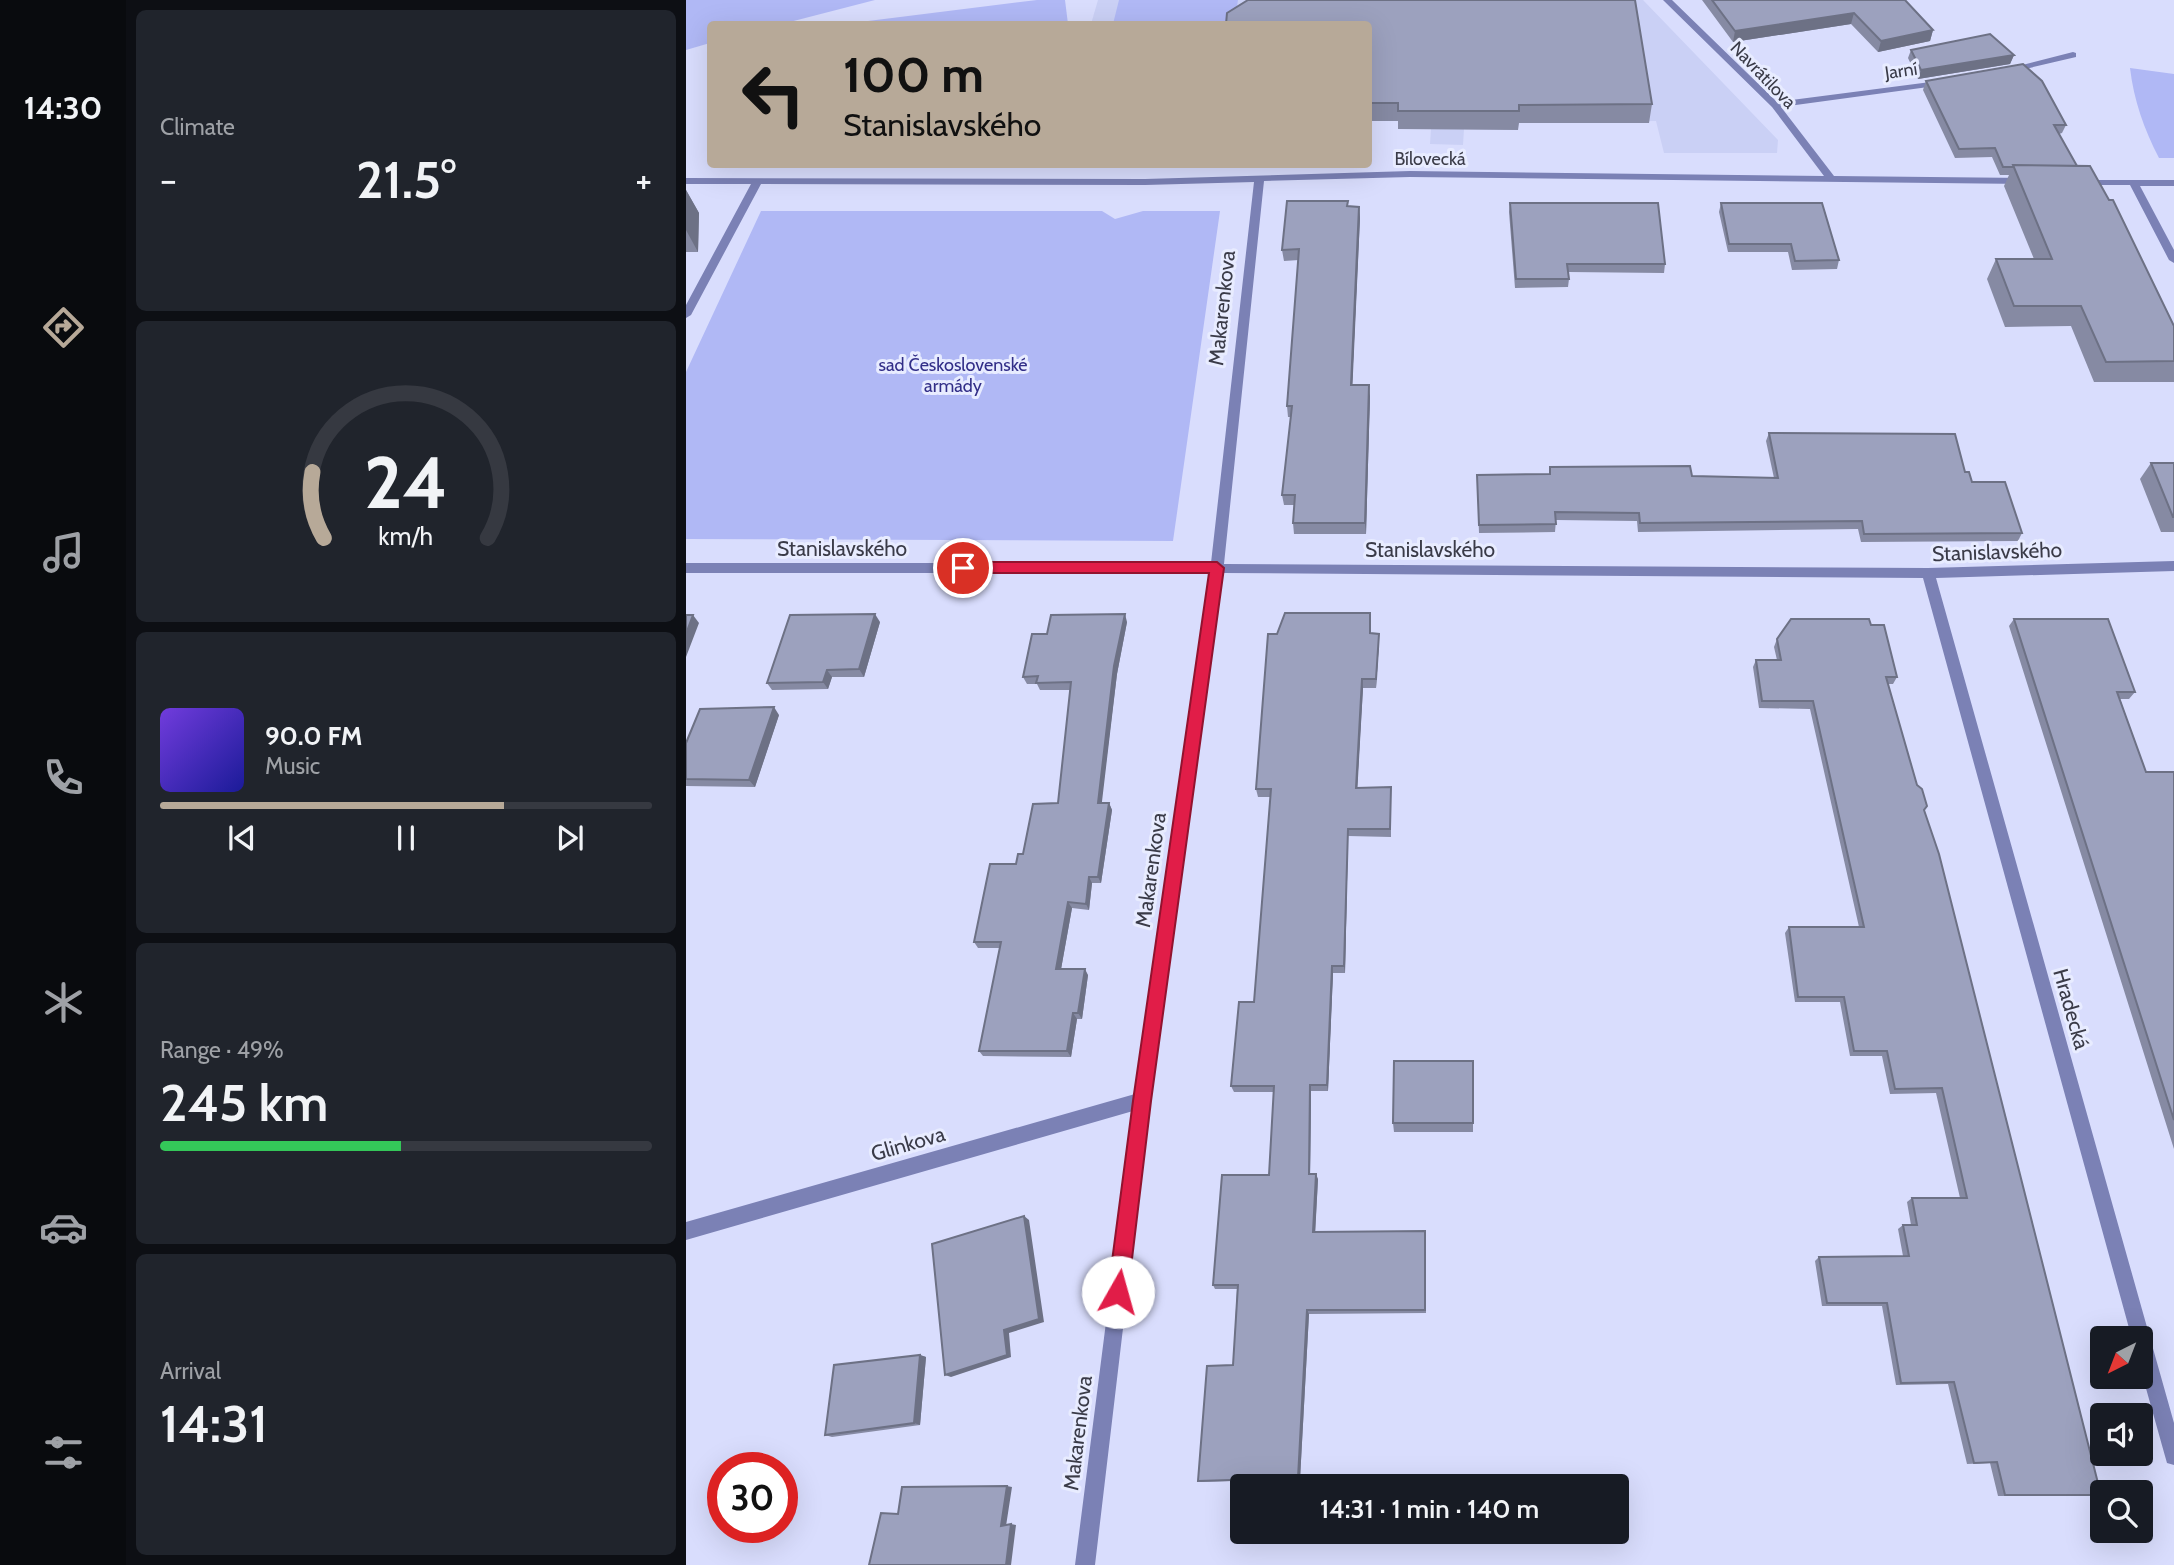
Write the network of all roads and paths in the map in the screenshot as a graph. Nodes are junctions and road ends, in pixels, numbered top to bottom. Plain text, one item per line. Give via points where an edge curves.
1 (1667, 0) edge
2 (2073, 55) dead end
3 (1997, 72) edge
4 (1958, 79) edge
5 (1774, 105) junction
6 (1831, 178) junction
7 (758, 180) junction
8 (686, 181) edge
9 (1259, 181) junction
10 (2037, 181) edge
11 (2065, 182) edge
12 (2134, 183) junction
13 (2174, 183) edge
14 (2174, 260) edge
15 (686, 315) edge
16 (2174, 566) edge
17 (686, 568) edge
18 (1217, 568) junction
19 (1928, 573) junction
20 (1142, 1101) junction
21 (686, 1231) edge
22 (2174, 1456) edge
23 (1084, 1565) edge

1 - 5 street, Navrátilova
2 - 3 street
4 - 5 street, Jarní
5 - 6 street, Navrátilova
6 - 9 street, Bílovecká via 1409,174
6 - 10 street, Bílovecká
7 - 8 street, Bílovecká
7 - 9 street, Bílovecká
7 - 15 street
9 - 18 street, Makarenkova
11 - 12 street
12 - 13 street
12 - 14 street
16 - 19 street, Stanislavského
17 - 18 street, Stanislavského
18 - 19 street, Stanislavského
18 - 20 street, Makarenkova
19 - 22 street, Hradecká
20 - 21 street, Glinkova
20 - 23 street, Makarenkova

